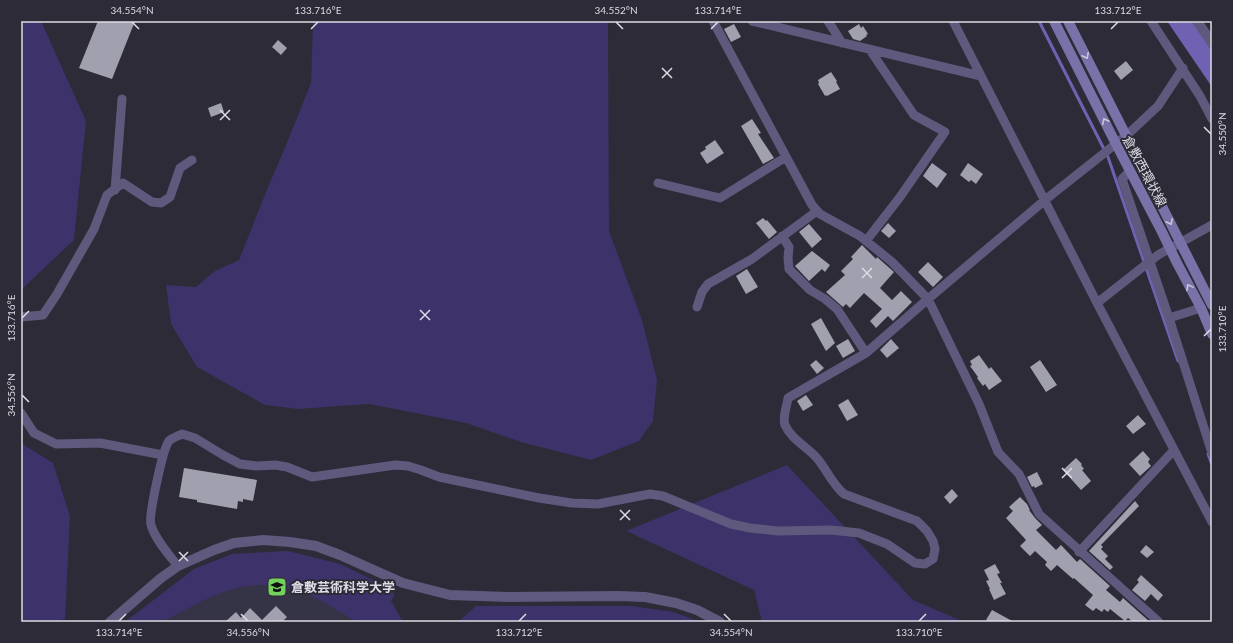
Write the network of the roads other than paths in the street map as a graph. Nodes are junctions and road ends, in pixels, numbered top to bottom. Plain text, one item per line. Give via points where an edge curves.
1 (713, 21) edge
2 (752, 21) edge
3 (828, 21) edge
4 (953, 21) edge
5 (1054, 21) edge
6 (1068, 21) edge
7 (1151, 21) edge
8 (1197, 21) edge
9 (842, 43) junction
10 (1212, 43) edge
11 (870, 50) junction
12 (1183, 68) junction
13 (981, 76) junction
14 (122, 99) dead end
15 (1212, 119) edge
16 (1127, 135) junction
17 (1116, 144) junction
18 (786, 157) junction
19 (192, 160) dead end
20 (1130, 171) junction
21 (658, 183) dead end
22 (115, 190) junction
23 (1045, 200) junction
24 (818, 211) junction
25 (1212, 225) edge
26 (782, 236) junction
27 (866, 241) junction
28 (1180, 242) junction
29 (1170, 248) junction
30 (1150, 262) junction
31 (928, 299) junction
32 (1097, 303) junction
33 (1212, 305) edge
34 (697, 307) dead end
35 (1201, 308) junction
36 (21, 317) edge
37 (1168, 318) junction
38 (1212, 334) edge
39 (866, 353) junction
40 (21, 413) edge
41 (1174, 450) junction
42 (1212, 453) edge
43 (163, 455) junction
44 (1212, 522) edge
45 (1079, 552) junction
46 (178, 566) junction
47 (110, 622) edge
48 (720, 622) edge
49 (1159, 622) edge

1 - 18 street
2 - 9 street
3 - 9 street
4 - 13 street
17 -> 5 main road, 倉敷西環状線
6 -> 16 main road, 倉敷西環状線
7 - 12 street
8 - 10 street
9 - 11 street
11 - 13 street
11 - 27 street via 914,115 945,132
12 - 15 street
12 - 16 street via 1158,106
13 - 23 street
14 - 22 street
16 - 17 street
16 -> 28 main road, 倉敷西環状線
17 - 20 main road, 倉敷西環状線
17 - 23 street
18 - 21 street via 720,198
18 - 24 street via 812,205
19 - 22 street via 180,168 170,198 161,203 152,202 123,184
20 - 29 main road, 倉敷西環状線
20 - 30 street via 1122,179
22 - 36 street via 106,195 94,229 43,315
23 - 31 street
23 - 32 street
24 - 26 street
24 - 27 street
25 - 28 street
26 - 34 street via 752,259 708,284
26 - 39 street via 789,248 789,269 810,290 837,309
27 - 31 street via 892,262
28 - 29 street
28 - 33 main road, 倉敷西環状線
29 - 30 street
35 -> 29 main road, 倉敷西環状線
30 - 32 street
30 - 37 street
31 - 39 street
31 - 45 street via 979,404 998,452 1019,474 1039,514
32 - 41 street
35 - 37 street
35 - 38 main road, 倉敷西環状線
37 - 42 street
39 - 43 street via 788,398 785,424 792,435 815,456 844,494 917,521 927,531 935,549 933,558 925,564 915,563 887,544 859,533 831,530 778,532 750,528 731,524 663,496 650,494 598,504 572,503 446,479 408,466 395,465 312,477 275,465 240,464 195,438 182,434 169,441
40 - 43 street via 34,433 56,444 100,443
41 - 44 street
41 - 45 street
43 - 46 street via 150,511 150,525 162,547
45 - 49 street
46 - 47 street
46 - 48 street via 234,543 263,540 290,542 316,546 403,583 450,595 645,597 697,610

